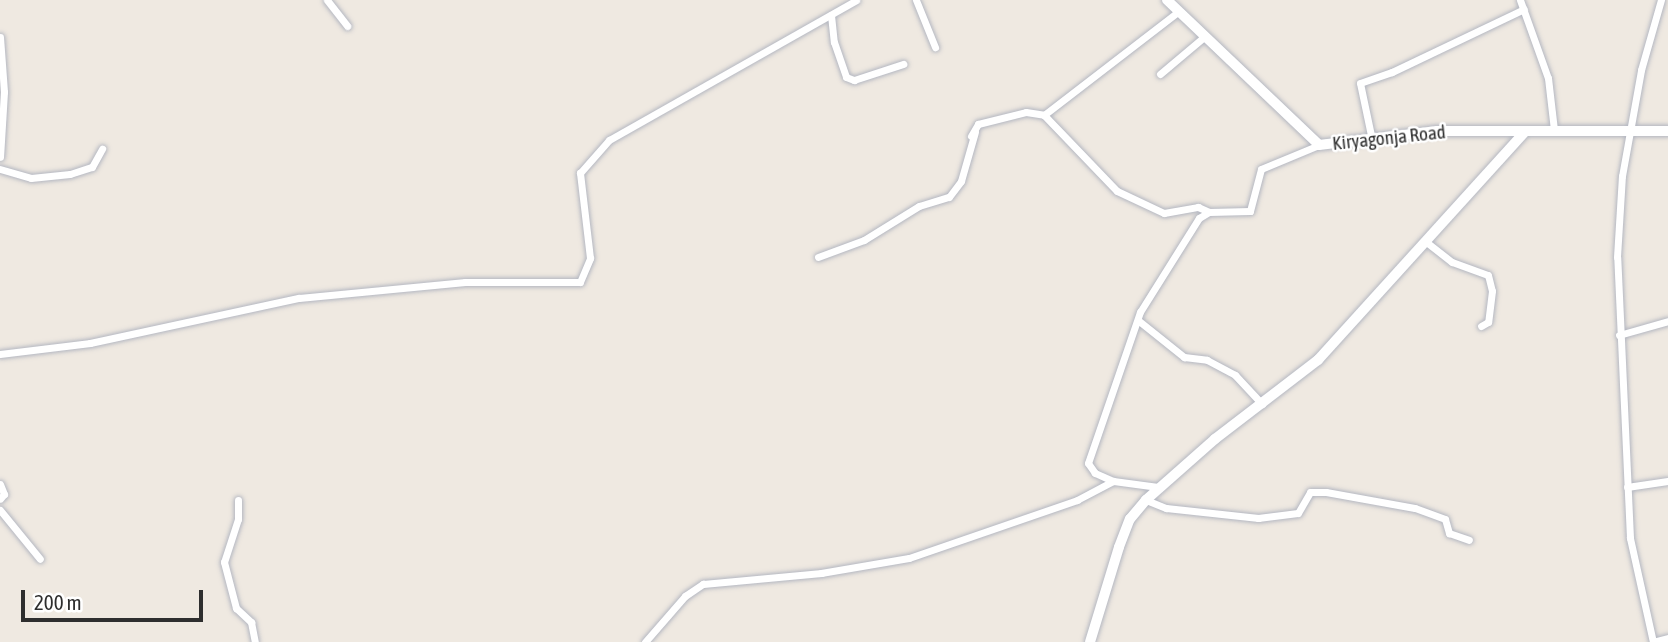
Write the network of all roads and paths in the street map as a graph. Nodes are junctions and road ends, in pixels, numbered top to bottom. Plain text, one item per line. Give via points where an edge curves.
1 (327, 0) edge
2 (856, 0) edge
3 (916, 0) edge
4 (1167, 0) edge
5 (1520, 0) edge
6 (1661, 0) edge
7 (1524, 9) junction
8 (1179, 11) junction
9 (831, 15) junction
10 (347, 26) dead end
11 (0, 37) edge
12 (1204, 37) junction
13 (935, 47) dead end
14 (903, 64) dead end
15 (1160, 74) dead end
16 (2, 79) edge
17 (1044, 115) junction
18 (978, 124) junction
19 (1554, 130) junction
20 (1631, 131) junction
21 (1668, 131) edge
22 (1525, 132) junction
23 (971, 136) dead end
24 (1372, 140) junction
25 (1319, 145) junction
26 (102, 149) dead end
27 (0, 157) edge
28 (0, 169) edge
29 (1209, 212) junction
30 (1425, 241) junction
31 (818, 257) dead end
32 (1139, 321) junction
33 (1668, 321) edge
34 (1481, 326) dead end
35 (1619, 335) junction
36 (0, 354) edge
37 (1262, 404) junction
38 (1113, 481) junction
39 (1668, 481) edge
40 (0, 484) edge
41 (1158, 487) junction
42 (1627, 487) junction
43 (0, 499) edge
44 (238, 500) dead end
45 (1146, 500) junction
46 (0, 510) edge
47 (1469, 540) dead end
48 (40, 559) dead end
49 (1668, 638) edge
50 (255, 642) edge
51 (645, 642) edge
52 (1090, 642) edge
53 (1653, 642) edge

1 - 10 street
2 - 9 street
3 - 13 street
4 - 8 street, Kiryagonja Road
5 - 7 street
6 - 20 street via 1641,70
7 - 19 street via 1548,78
7 - 24 street via 1360,83
8 - 12 street, Kiryagonja Road
8 - 17 street
9 - 14 street via 846,78 854,80
9 - 36 street via 609,140 580,173 590,258 580,282 464,282 299,298 90,343
11 - 16 street
12 - 15 street
12 - 25 street, Kiryagonja Road
16 - 27 street
17 - 18 street via 1026,112
17 - 29 street via 1117,191 1164,213 1198,207
18 - 23 street
18 - 31 street via 961,181 948,197 919,206 864,240
19 - 20 street, Kiryagonja Road
19 - 22 street, Kiryagonja Road
20 - 21 street, Kiryagonja Road
20 - 35 street via 1618,199
22 - 24 street, Kiryagonja Road via 1425,132
22 - 30 street
24 - 25 street, Kiryagonja Road
25 - 29 street via 1261,169 1250,211
26 - 28 street via 92,167 70,174 31,178
29 - 32 street via 1199,218
30 - 34 street via 1452,262 1488,275 1492,291 1488,322
30 - 37 street via 1318,360
32 - 37 street via 1184,357 1207,360 1235,375
32 - 38 street via 1089,456 1091,469
33 - 35 street
35 - 42 street
37 - 41 street
38 - 41 street
38 - 51 street via 1077,500 909,558 821,573 703,584 685,596
39 - 42 street
40 - 43 street
41 - 45 street
42 - 53 street via 1633,560
44 - 50 street via 238,519 224,562 236,608 251,622
45 - 47 street via 1166,508 1258,518 1298,513 1310,492 1325,492 1415,508 1445,519 1449,533
45 - 52 street via 1130,519
46 - 48 street
49 - 53 street

